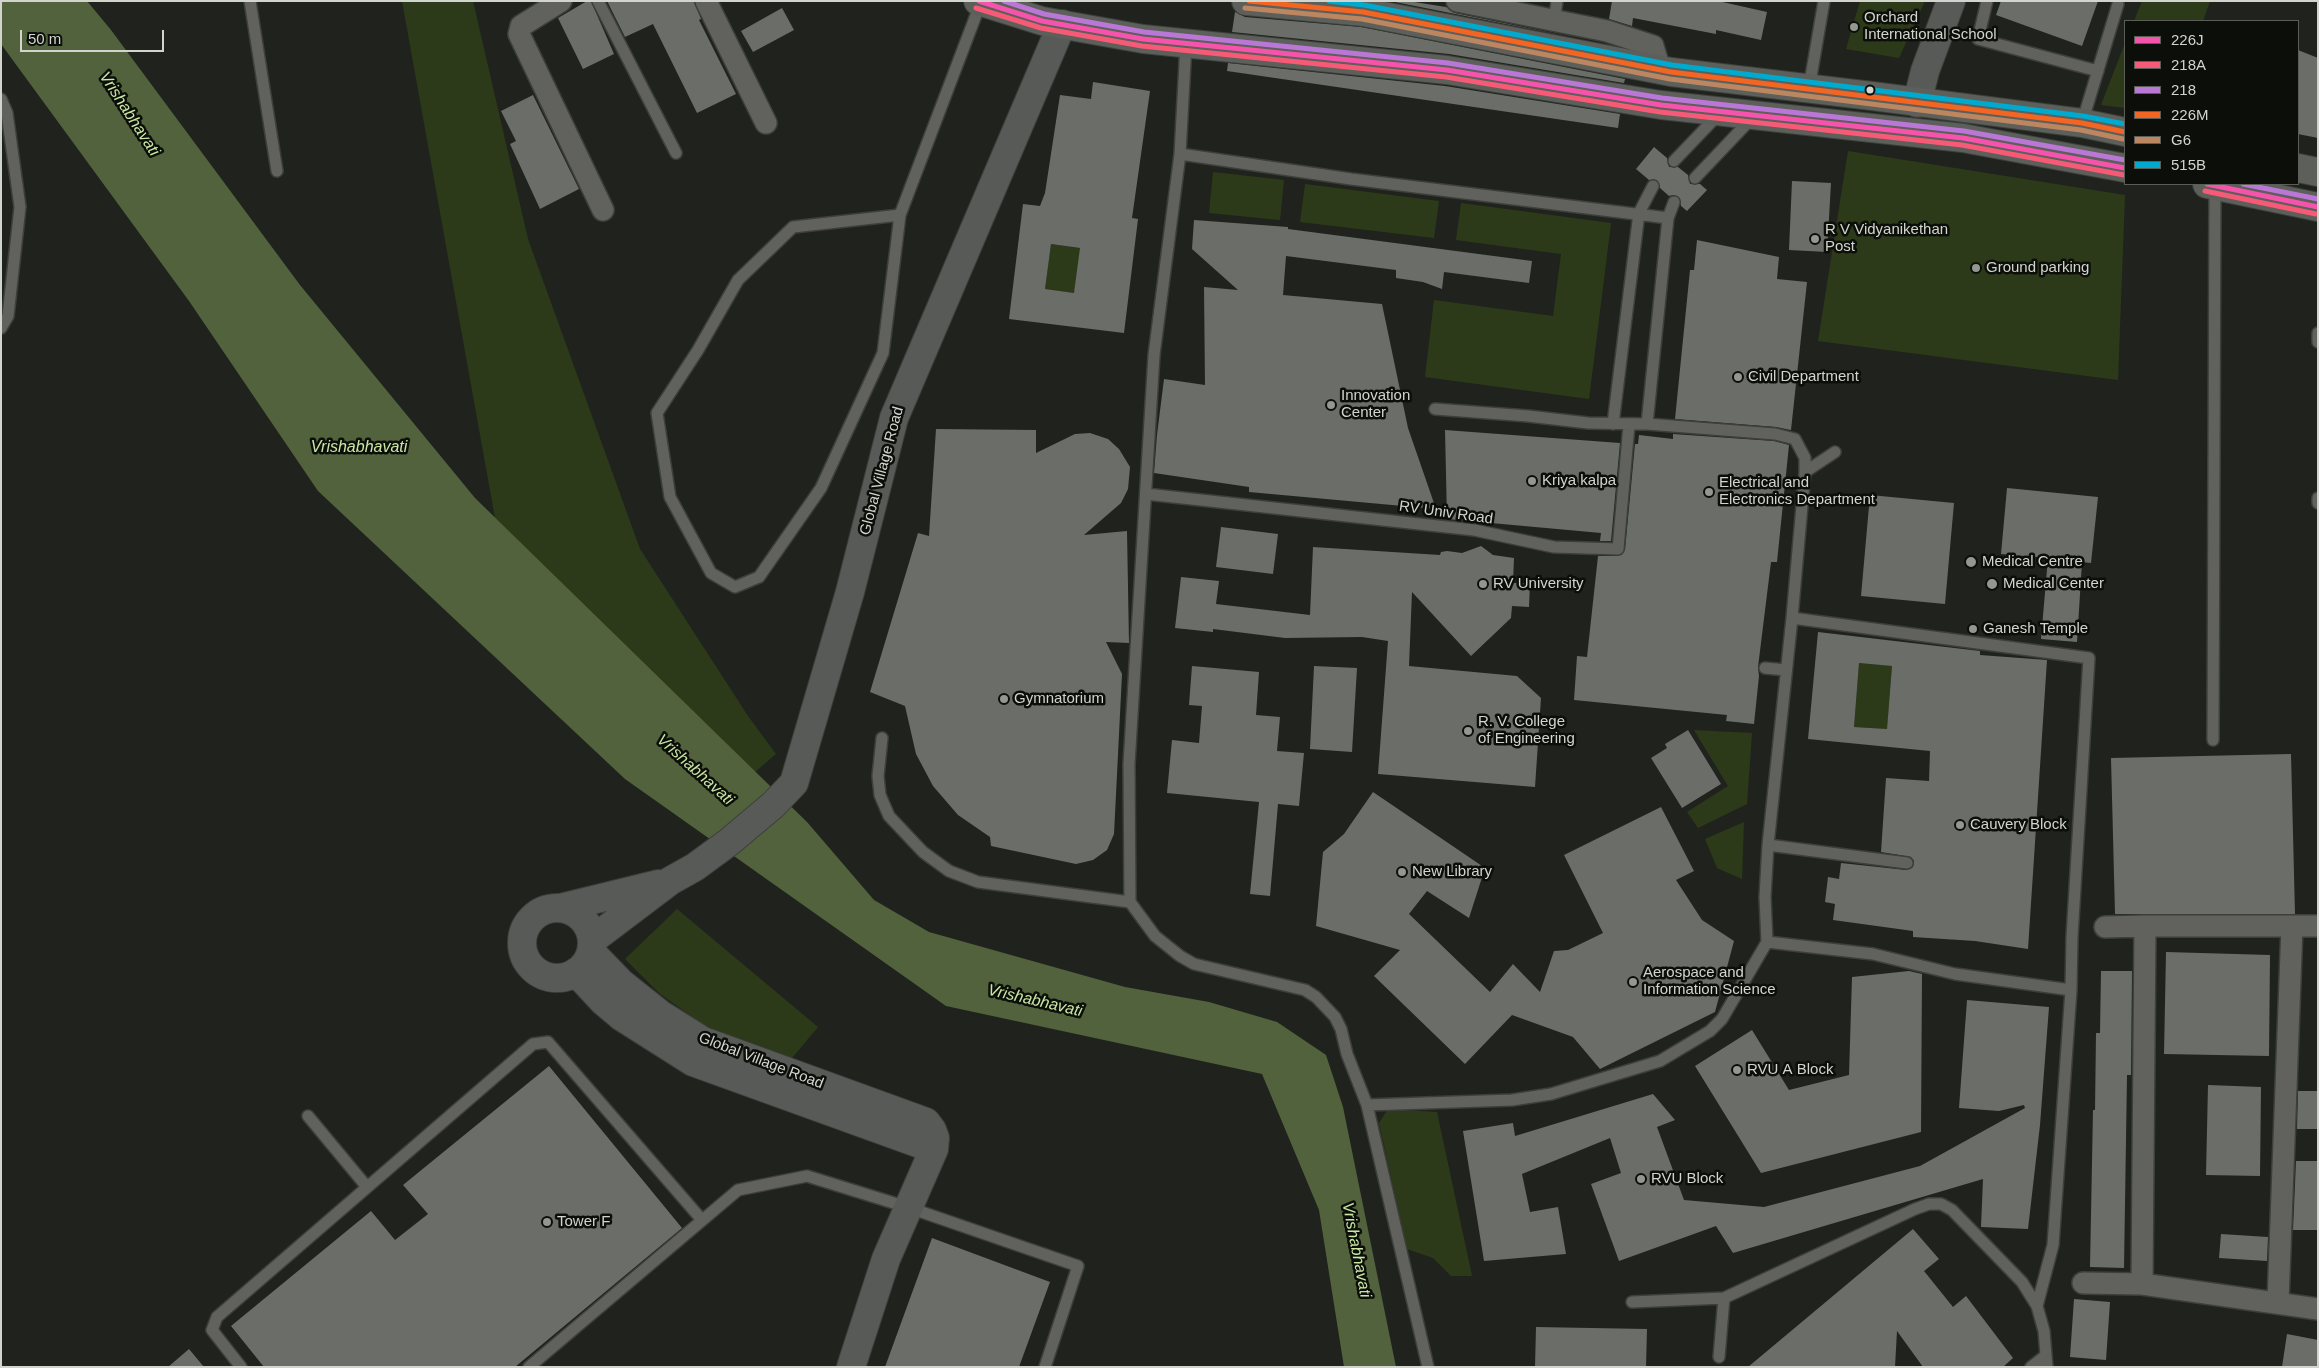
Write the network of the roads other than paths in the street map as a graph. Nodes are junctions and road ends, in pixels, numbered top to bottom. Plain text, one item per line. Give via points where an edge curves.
1 (250, 1) edge
2 (561, 1) edge
3 (598, 1) edge
4 (706, 1) edge
5 (1248, 1) edge
6 (1457, 1) edge
7 (1557, 1) edge
8 (1824, 1) edge
9 (1951, 1) edge
10 (1986, 1) edge
11 (979, 2) edge
12 (2118, 4) dead end
13 (1554, 22) junction
14 (1062, 24) junction
15 (1186, 44) junction
16 (1660, 70) junction
17 (2098, 71) junction
18 (1810, 88) junction
19 (1, 99) edge
20 (1917, 103) junction
21 (1722, 112) junction
22 (1755, 115) junction
23 (766, 123) dead end
24 (2082, 124) junction
25 (2124, 132) edge
26 (676, 153) dead end
27 (1180, 154) junction
28 (1674, 161) dead end
29 (2124, 168) edge
30 (2299, 168) edge
31 (277, 171) dead end
32 (2318, 172) edge
33 (1695, 178) dead end
34 (2211, 185) edge
35 (2216, 185) edge
36 (1653, 186) dead end
37 (1674, 202) dead end
38 (2318, 207) edge
39 (603, 210) dead end
40 (1639, 213) junction
41 (900, 215) junction
42 (1668, 218) junction
43 (1, 328) edge
44 (2318, 333) edge
45 (2318, 342) edge
46 (1436, 409) dead end
47 (1613, 424) junction
48 (1647, 424) junction
49 (1629, 425) junction
50 (1835, 452) dead end
51 (1804, 472) junction
52 (1146, 494) junction
53 (2318, 498) edge
54 (2318, 503) edge
55 (1792, 618) junction
56 (1766, 668) dead end
57 (1786, 670) junction
58 (882, 738) dead end
59 (2213, 740) dead end
60 (1768, 845) junction
61 (1907, 863) dead end
62 (670, 881) junction
63 (1130, 902) junction
64 (560, 908) junction
65 (2105, 926) dead end
66 (2145, 926) junction
67 (2292, 926) junction
68 (2318, 926) edge
69 (1767, 942) junction
70 (586, 955) junction
71 (2071, 990) junction
72 (1366, 1105) junction
73 (308, 1116) dead end
74 (367, 1187) junction
75 (910, 1208) junction
76 (702, 1220) junction
77 (2083, 1283) dead end
78 (2142, 1284) junction
79 (1724, 1298) junction
80 (1632, 1302) dead end
81 (2278, 1302) junction
82 (2037, 1306) junction
83 (2318, 1310) edge
84 (1720, 1357) dead end
85 (2046, 1361) edge
86 (241, 1367) edge
87 (529, 1367) edge
88 (851, 1367) edge
89 (1044, 1367) edge
90 (1428, 1367) edge
91 (2031, 1367) edge

1 - 31 lane
2 - 39 street via 522,26 519,34
3 - 26 lane
4 - 23 street
5 - 16 highway via 1362,12
6 - 13 street
7 - 13 lane
8 - 18 lane
9 - 20 street via 1925,71
10 - 17 lane via 1978,39
11 - 14 highway
11 - 41 lane
12 - 17 lane
13 - 16 street via 1607,31 1653,46
14 - 15 highway
14 - 62 street, Global Village Road via 894,418 850,592 794,783 773,805 695,867
15 - 21 highway via 1447,70
15 - 27 lane
16 - 18 highway
17 - 24 lane
18 - 20 highway
19 - 43 lane via 7,113 20,207 8,316
20 - 24 highway
21 - 22 highway
21 - 28 lane
22 - 29 highway via 1963,138
22 - 33 lane
24 - 25 highway
27 - 40 lane via 1596,211
27 - 52 lane via 1154,355
30 - 32 highway
34 - 59 lane
35 - 38 highway
36 - 40 lane
37 - 42 lane
40 - 42 lane
40 - 47 lane
41 - 41 lane via 883,353 821,488 759,577 735,587 711,573 670,498 658,413 738,280 793,227
42 - 48 lane
44 - 45 lane
46 - 47 lane
47 - 49 lane
48 - 49 lane
48 - 51 lane via 1787,436 1795,439 1801,449 1805,458
49 - 52 lane, RV Univ Road via 1618,549 1554,547 1474,530
50 - 51 lane
51 - 55 lane
52 - 63 lane via 1129,764
53 - 54 lane
55 - 57 lane
55 - 71 lane via 2089,658
56 - 57 lane
57 - 60 lane
58 - 63 lane via 878,776 880,795 890,816 923,852 948,871 978,882
60 - 61 lane
60 - 69 lane
62 - 64 street, Global Village Road
62 - 70 street, Global Village Road
63 - 72 lane via 1155,936 1194,964 1305,990 1316,997 1341,1029
64 - 70 street, Global Village Road via 578,915 590,931
64 - 70 street, Global Village Road via 545,910 532,918 524,932 522,947 528,962 553,978 569,976
65 - 66 street
66 - 67 street
66 - 78 street
67 - 68 street
67 - 81 street
69 - 71 lane via 1873,954 1956,974
69 - 72 lane via 1722,1019 1710,1031 1660,1061 1551,1094 1512,1100
70 - 75 street, Global Village Road via 594,992 622,1017 693,1062 934,1149
71 - 82 lane via 2053,1245
72 - 90 lane
73 - 74 lane
74 - 76 lane via 533,1044 548,1042
74 - 86 lane via 217,1317 212,1330
75 - 76 lane via 807,1176 738,1190
75 - 88 street, Global Village Road via 886,1259
75 - 89 lane via 1078,1266
76 - 87 lane
77 - 78 street
78 - 81 street
79 - 80 lane
79 - 82 lane via 1915,1209 1941,1204 1952,1210 2022,1282
79 - 84 lane
81 - 83 street
82 - 85 lane via 2044,1331
85 - 91 lane

